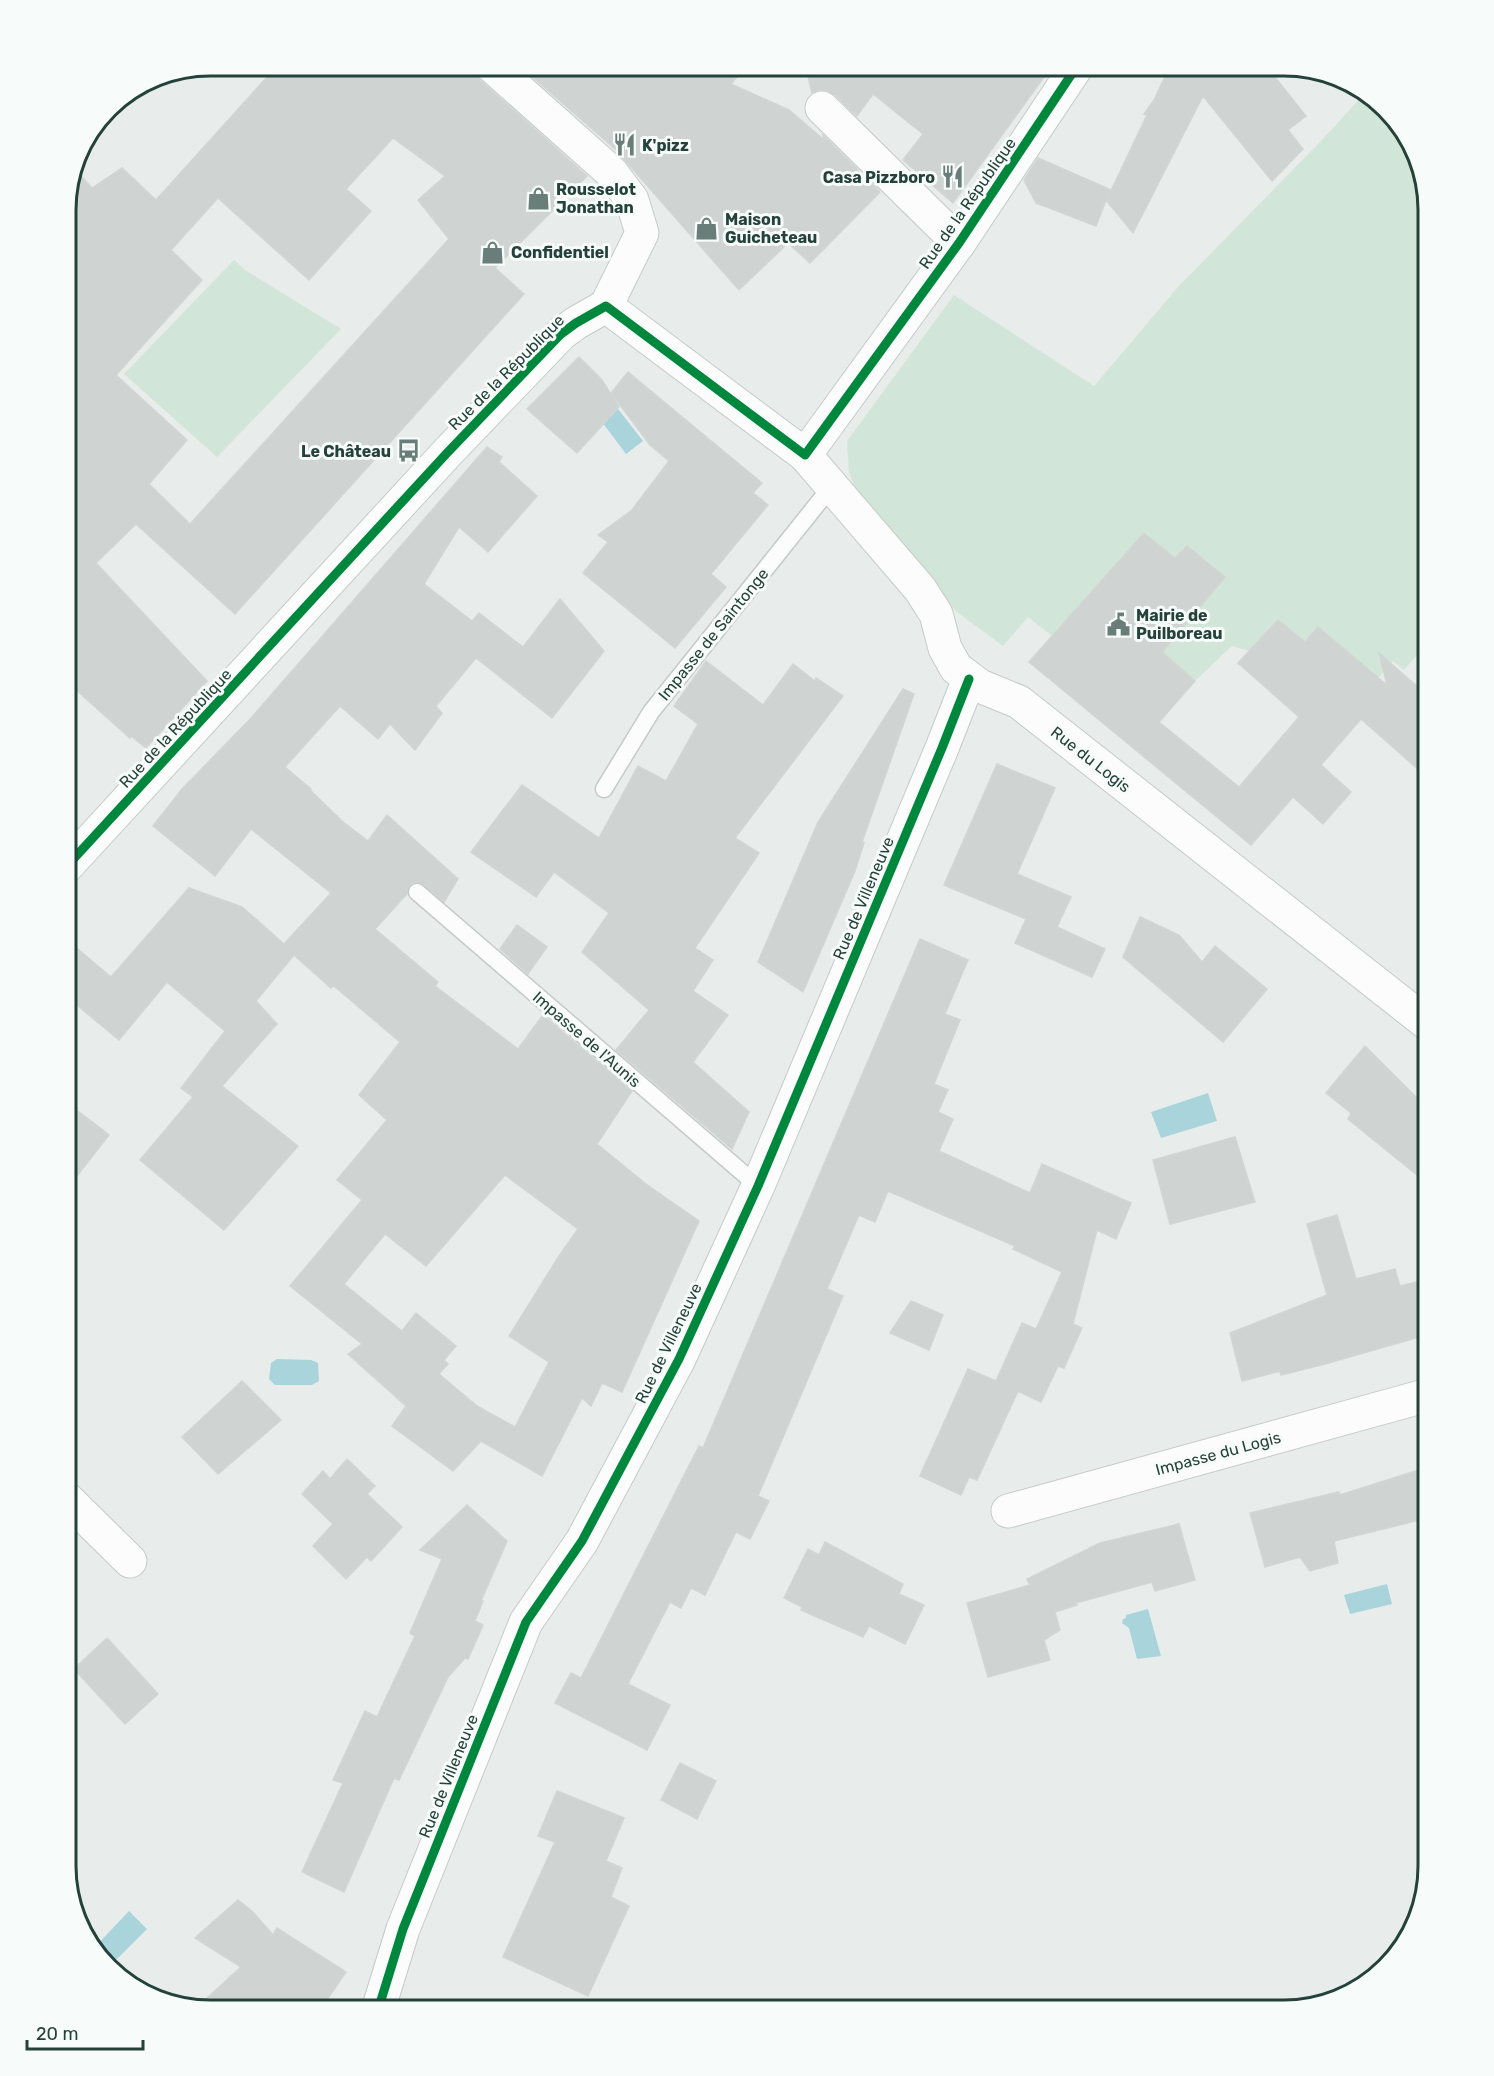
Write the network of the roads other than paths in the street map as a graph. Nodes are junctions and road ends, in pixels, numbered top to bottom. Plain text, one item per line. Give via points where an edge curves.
1 (504, 76) edge
2 (1070, 77) edge
3 (822, 108) dead end
4 (958, 243) junction
5 (606, 306) junction
6 (805, 455) junction
7 (831, 487) junction
8 (969, 679) junction
9 (604, 789) dead end
10 (77, 855) edge
11 (417, 892) dead end
12 (1418, 1016) edge
13 (758, 1186) junction
14 (1418, 1398) edge
15 (76, 1508) edge
16 (1008, 1511) dead end
17 (130, 1562) dead end
18 (381, 1999) edge

1 - 5 street via 611,172 632,200 642,233
2 - 4 street, Rue de la République
3 - 4 street
4 - 6 street, Rue de la République
5 - 6 street
5 - 10 street, Rue de la République via 561,334
6 - 7 street, Rue du Logis
7 - 8 street, Rue du Logis via 920,589 936,614 945,648 956,668
7 - 9 lane, Impasse de Saintonge via 651,712
8 - 12 street, Rue du Logis via 1019,702
8 - 13 street, Rue de Villeneuve
11 - 13 lane, Impasse de l'Aunis
13 - 18 street, Rue de Villeneuve via 679,1359 582,1541 526,1622 404,1929
14 - 16 street, Impasse du Logis
15 - 17 street

